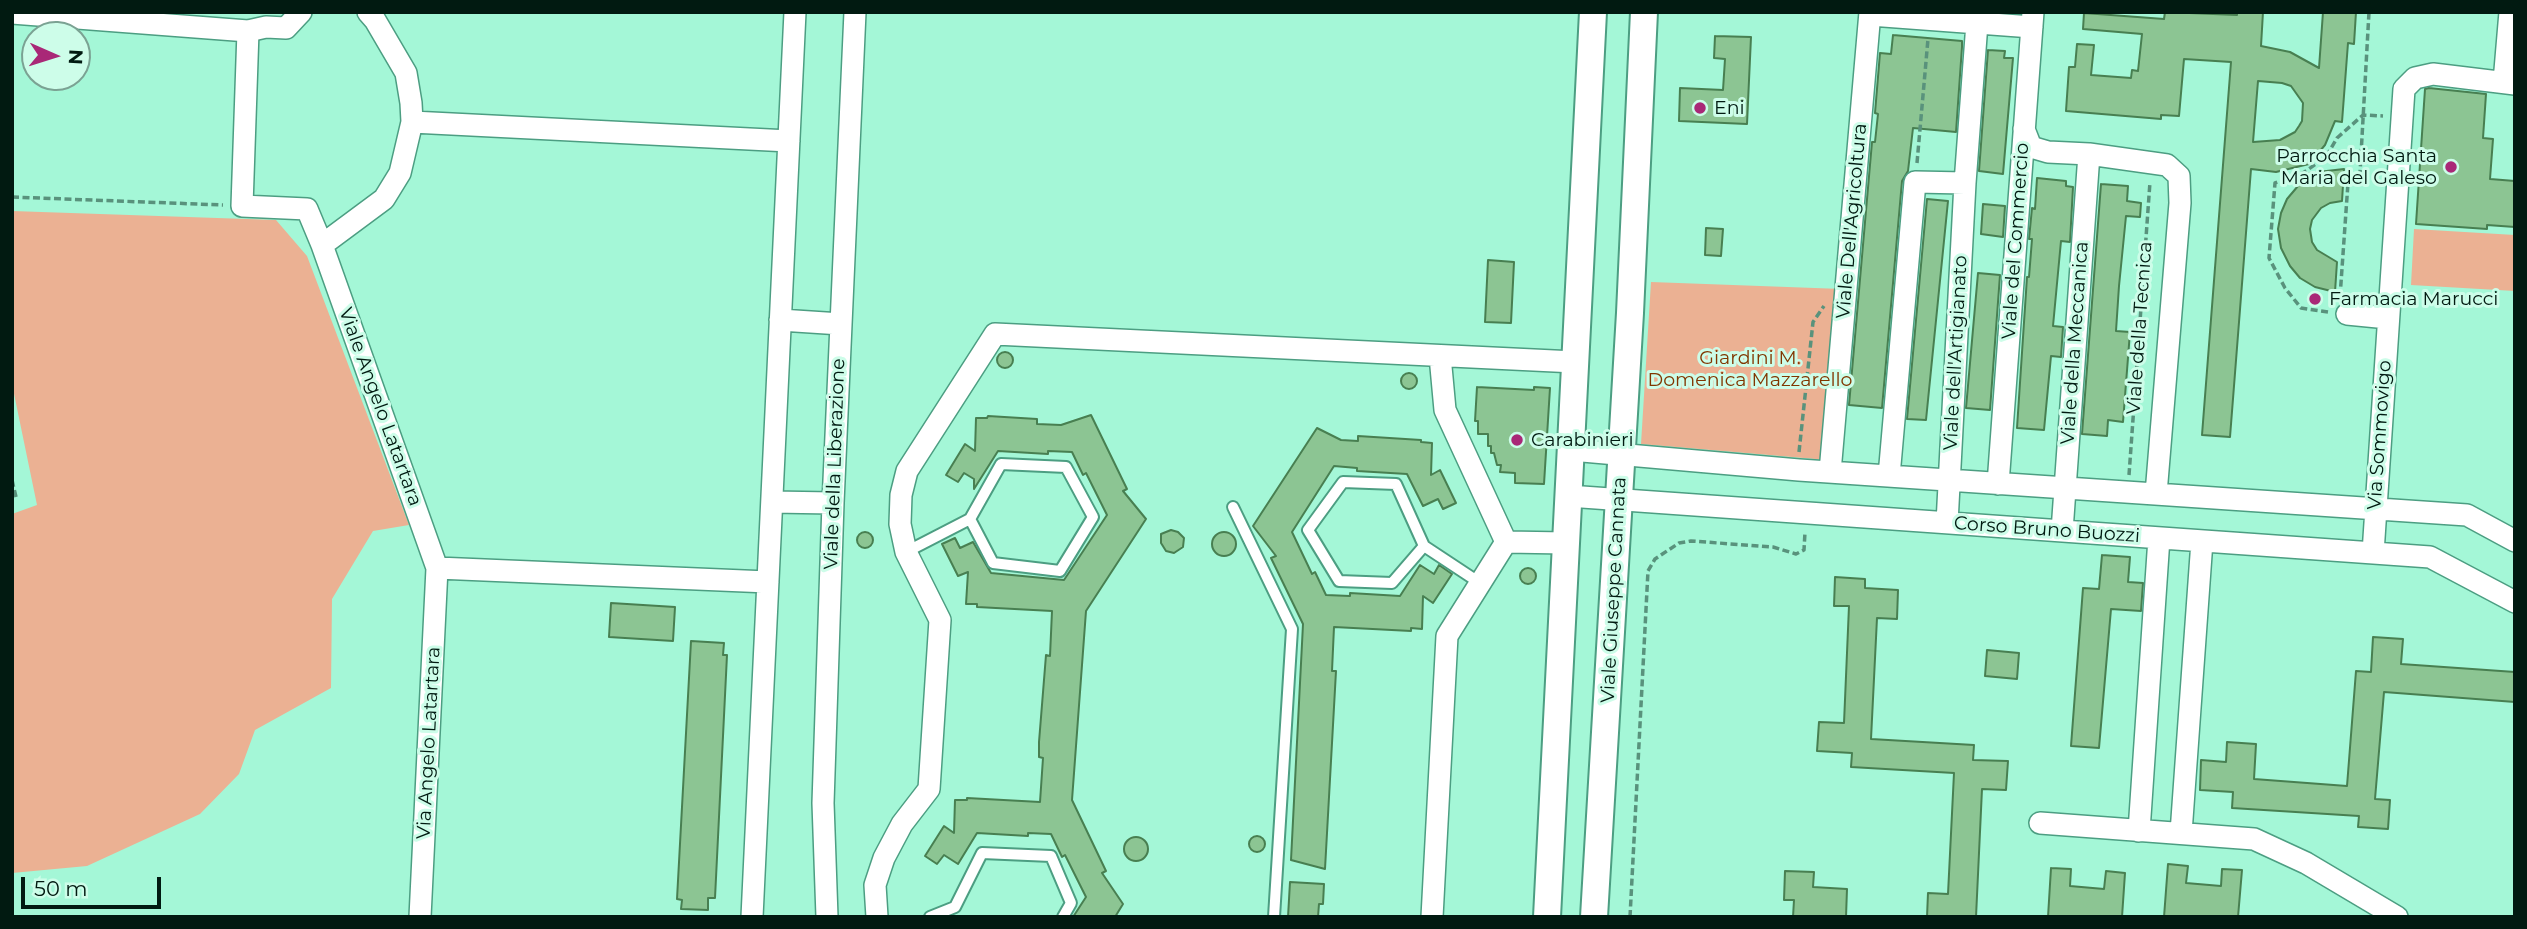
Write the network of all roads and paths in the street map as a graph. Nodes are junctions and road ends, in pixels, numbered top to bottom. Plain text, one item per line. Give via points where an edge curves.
1 (301, 12) edge
2 (368, 12) edge
3 (795, 12) edge
4 (855, 12) edge
5 (1593, 12) edge
6 (1644, 12) edge
7 (2369, 12) edge
8 (2510, 12) edge
9 (12, 13) edge
10 (1870, 13) edge
11 (1930, 19) junction
12 (2032, 20) edge
13 (1977, 23) junction
14 (248, 31) junction
15 (2510, 83) edge
16 (412, 112) junction
17 (2363, 115) junction
18 (2024, 129) junction
19 (789, 141) junction
20 (2089, 154) junction
21 (2152, 163) junction
22 (2179, 176) joint
23 (1915, 183) junction
24 (1965, 183) junction
25 (12, 197) edge
26 (242, 206) junction
27 (322, 245) junction
28 (2347, 314) junction
29 (2388, 318) junction
30 (780, 320) junction
31 (841, 324) junction
32 (1811, 342) dead end
33 (1440, 356) junction
34 (1575, 362) junction
35 (1571, 450) junction
36 (1622, 453) junction
37 (1798, 470) junction
38 (1830, 472) junction
39 (1889, 476) junction
40 (12, 480) edge
41 (1950, 481) junction
42 (1998, 484) junction
43 (2063, 488) junction
44 (2128, 492) junction
45 (2155, 494) junction
46 (1568, 496) junction
47 (16, 497) dead end
48 (1619, 500) junction
49 (772, 502) junction
50 (833, 503) junction
51 (1233, 507) dead end
52 (2375, 509) junction
53 (1802, 513) junction
54 (970, 519) junction
55 (1947, 523) junction
56 (2062, 531) junction
57 (2160, 538) junction
58 (2202, 541) junction
59 (2515, 541) edge
60 (1506, 542) junction
61 (1566, 543) junction
62 (1424, 547) junction
63 (906, 552) junction
64 (2373, 553) junction
65 (437, 568) junction
66 (768, 582) junction
67 (1480, 583) junction
68 (2515, 602) edge
69 (2040, 823) dead end
70 (2138, 831) junction
71 (2181, 833) junction
72 (957, 912) edge
73 (420, 917) edge
74 (752, 917) edge
75 (828, 917) edge
76 (877, 917) edge
77 (930, 917) edge
78 (1063, 917) edge
79 (1274, 917) edge
80 (1432, 917) edge
81 (1547, 917) edge
82 (1594, 917) edge
83 (1630, 917) edge
84 (2397, 917) edge

1 - 14 street via 286,28
2 - 16 street via 406,73
3 - 19 street
4 - 31 street, Viale della Liberazione
5 - 34 street
6 - 36 street, Viale Giuseppe Cannata
7 - 17 path
8 - 15 street
9 - 14 street
10 - 11 street
10 - 38 street, Viale Dell'Agricoltura
11 - 13 street
11 - 23 path
12 - 13 street
12 - 18 street
13 - 24 street, Viale dell'Artigianato
14 - 26 street
15 - 29 street, Via Sommovigo via 2433,74 2415,78 2404,89
16 - 19 street
16 - 27 street via 400,173 384,199
17 - 28 path via 2360,173 2348,183 2340,305
17 - 28 path via 2337,138 2326,157 2303,173 2275,183 2269,258 2285,288 2301,309
18 - 20 street, Viale del Commercio via 2031,147
18 - 42 street, Viale del Commercio
19 - 30 street
20 - 21 street, Viale del Commercio
20 - 43 street, Viale della Meccanica
21 - 22 street, Viale del Commercio via 2167,165
21 - 44 path, Viale della Tecnica
22 - 45 street, Viale della Tecnica
23 - 24 street
23 - 39 street
24 - 41 street, Viale dell'Artigianato
25 - 26 path
26 - 27 street, Viale Angelo Latartara via 307,209
27 - 65 street, Viale Angelo Latartara
28 - 29 street
29 - 52 street, Via Sommovigo
30 - 31 street
30 - 49 street
31 - 50 street, Viale della Liberazione
32 - 37 path
33 - 34 street
33 - 60 street via 1445,410
33 - 63 street via 995,334 907,471 900,524
34 - 35 street
35 - 36 street
35 - 46 street
36 - 37 street
36 - 48 street, Viale Giuseppe Cannata
37 - 38 street
38 - 39 street
39 - 41 street
40 - 47 path
41 - 42 street
41 - 55 street, Viale dell'Artigianato
42 - 43 street
43 - 44 street
43 - 56 street, Viale della Meccanica
44 - 45 street
45 - 52 street
46 - 48 street, Corso Bruno Buozzi
46 - 61 street
48 - 53 street, Corso Bruno Buozzi
48 - 82 street, Viale Giuseppe Cannata
49 - 50 street
49 - 66 street
50 - 75 street, Viale della Liberazione via 823,803
51 - 79 lane via 1292,629
52 - 59 street via 2467,515
52 - 64 street, Via Sommovigo
53 - 55 street, Corso Bruno Buozzi
53 - 83 path via 1806,537 1804,550 1796,554 1773,547 1692,541 1666,550 1648,571
54 - 54 lane via 993,563 1059,571 1093,517 1066,467 1001,464
54 - 63 lane
55 - 56 street, Corso Bruno Buozzi
56 - 57 street, Corso Bruno Buozzi
57 - 58 street, Corso Bruno Buozzi
57 - 70 street
58 - 64 street, Corso Bruno Buozzi
58 - 71 street
60 - 61 street
60 - 67 street
61 - 81 street
62 - 62 lane via 1396,484 1343,482 1308,530 1339,581 1392,583
62 - 67 lane
63 - 76 street via 940,620 929,789 884,858 875,885
64 - 68 street, Corso Bruno Buozzi via 2430,556
65 - 66 street
65 - 73 street, Via Angelo Latartara
66 - 74 street
67 - 80 street via 1447,636
69 - 70 street
70 - 71 street
71 - 84 street via 2254,839 2306,863
72 - 77 lane
72 - 78 lane via 982,853 1051,856 1071,903

